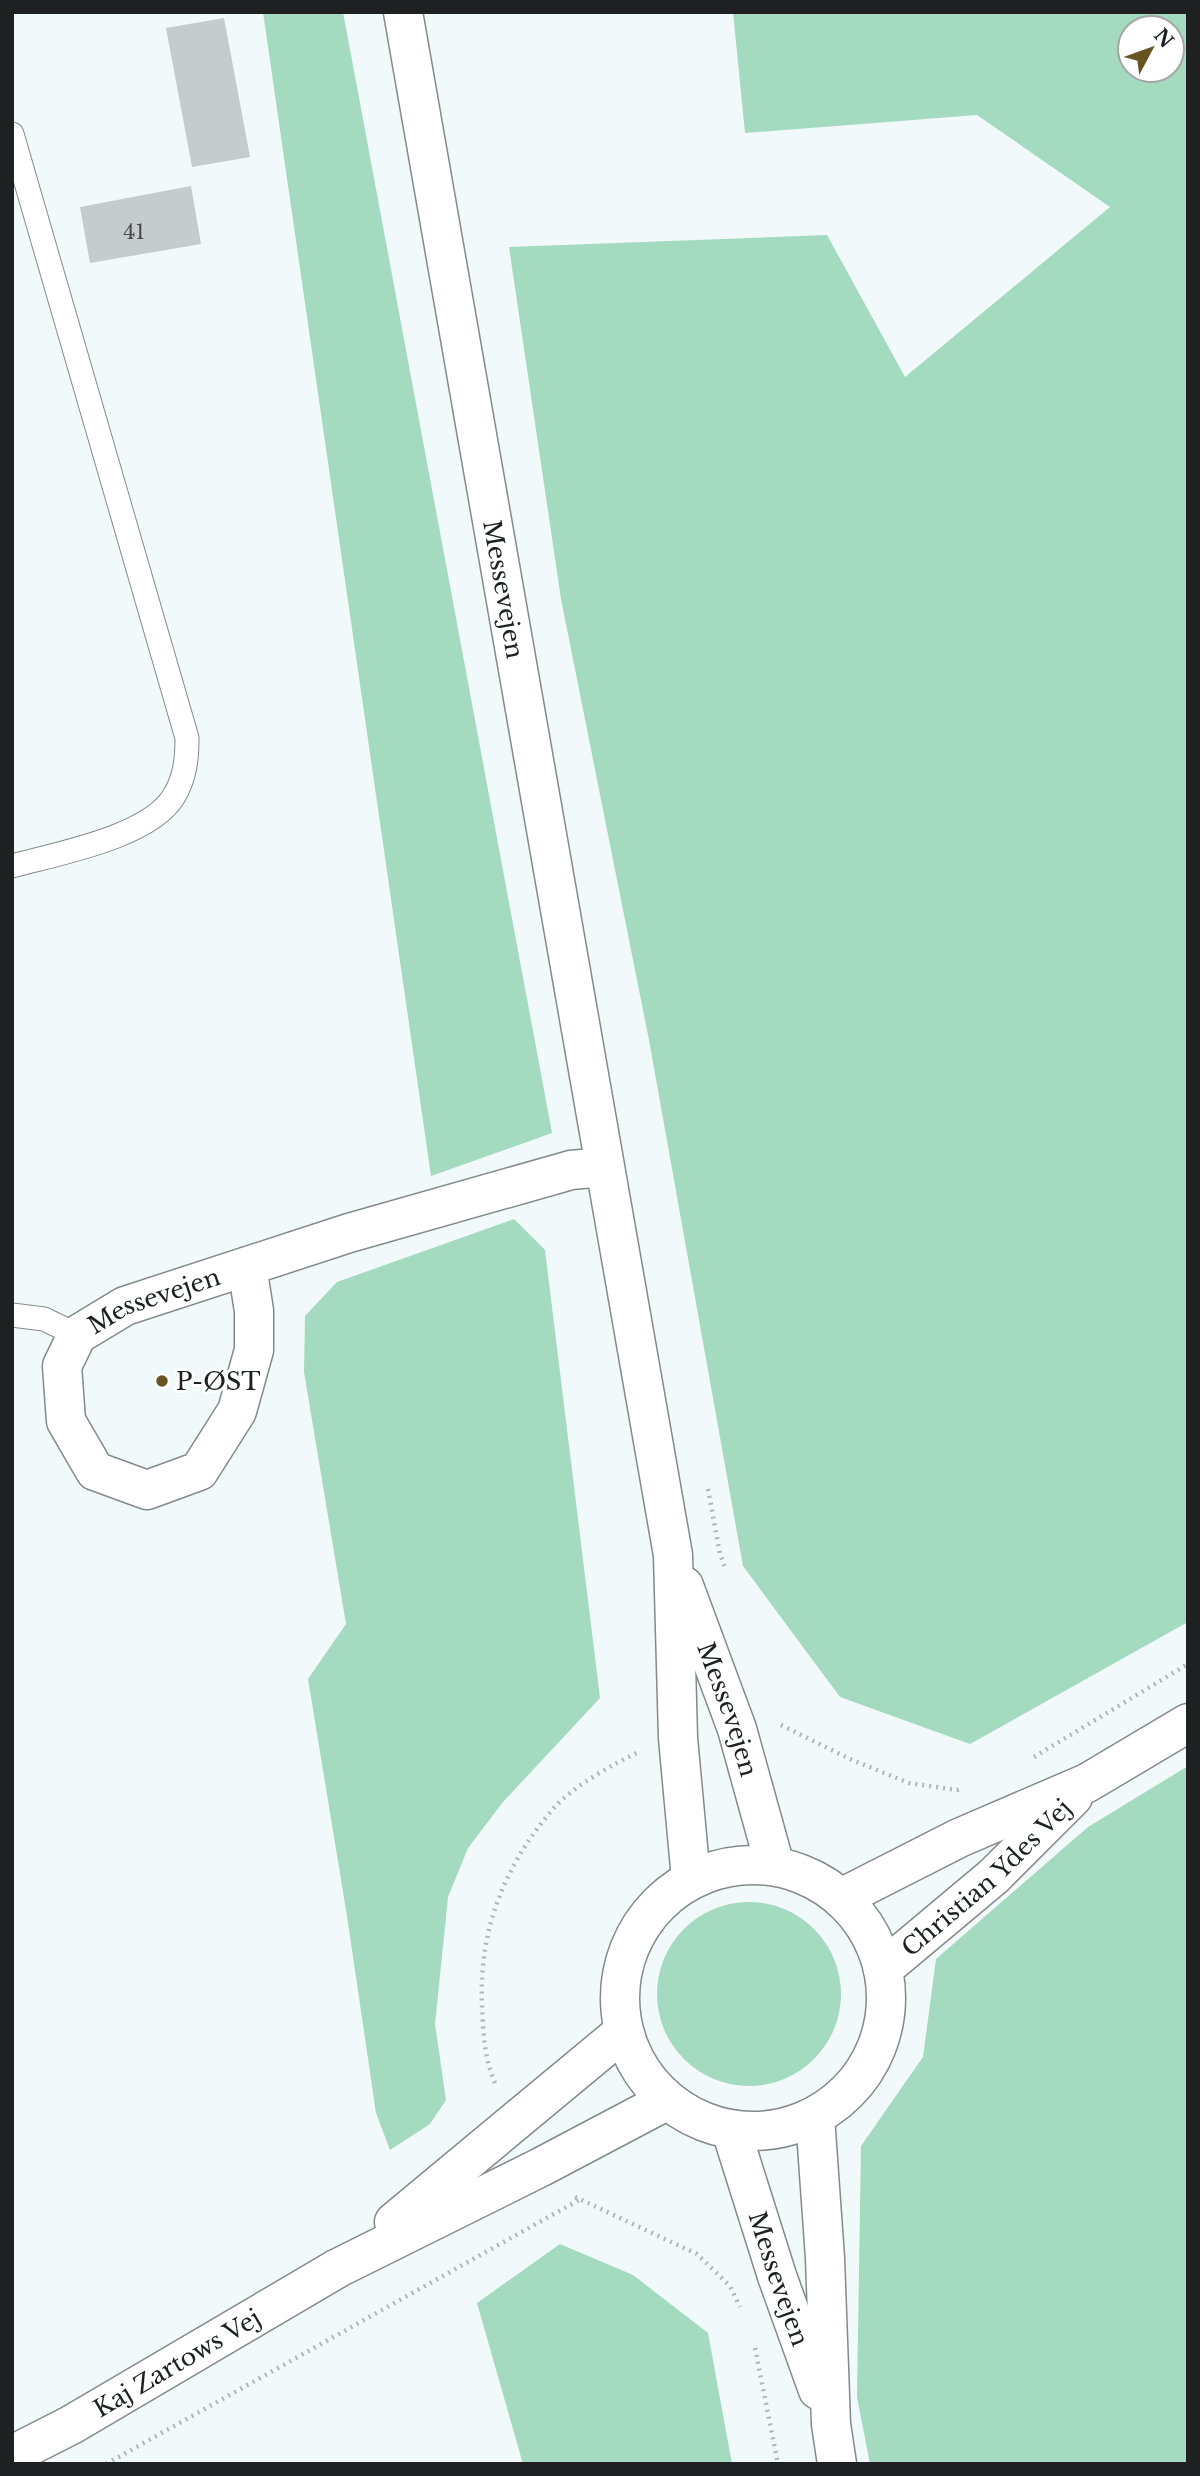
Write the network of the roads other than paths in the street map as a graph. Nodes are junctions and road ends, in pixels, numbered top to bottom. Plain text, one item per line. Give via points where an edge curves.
1 (403, 12) edge
2 (12, 134) edge
3 (12, 866) edge
4 (603, 1167) junction
5 (247, 1266) junction
6 (12, 1315) edge
7 (77, 1335) junction
8 (673, 1555) junction
9 (1188, 1723) edge
10 (1087, 1783) junction
11 (775, 1866) junction
12 (691, 1880) junction
13 (841, 1898) junction
14 (883, 1969) junction
15 (623, 2032) junction
16 (666, 2101) junction
17 (815, 2117) junction
18 (731, 2130) junction
19 (338, 2268) junction
20 (831, 2424) junction
21 (12, 2455) edge
22 (837, 2464) edge

1 - 4 main road, Messevejen
2 - 3 lane via 187,738 187,765 173,797 153,818 121,835
4 - 5 main road, Messevejen via 571,1170
4 - 8 main road, Messevejen
5 - 7 main road, Messevejen via 125,1306
5 - 7 main road, Messevejen via 254,1350 237,1411 199,1471 147,1490 95,1471 66,1421 62,1366
6 - 7 lane via 44,1319
8 - 11 main road, Messevejen via 737,1729
8 - 12 main road, Messevejen via 678,1738
9 - 10 main road, Christian Ydes Vej
10 - 13 main road, Christian Ydes Vej via 959,1838
10 - 14 main road, Christian Ydes Vej via 994,1876
11 - 12 main road via 730,1866
11 - 13 main road via 810,1877
12 - 15 main road via 658,1903 633,1938 620,1981
13 - 14 main road via 869,1931
14 - 17 main road via 885,2015 877,2049 853,2087
15 - 16 main road via 642,2073
15 - 19 main road, Kaj Zartows Vej
16 - 18 main road via 699,2121
16 - 19 main road, Kaj Zartows Vej
17 - 18 main road via 775,2130
17 - 20 main road, Messevejen
18 - 20 main road, Messevejen
19 - 21 main road, Kaj Zartows Vej
20 - 22 main road, Messevejen

